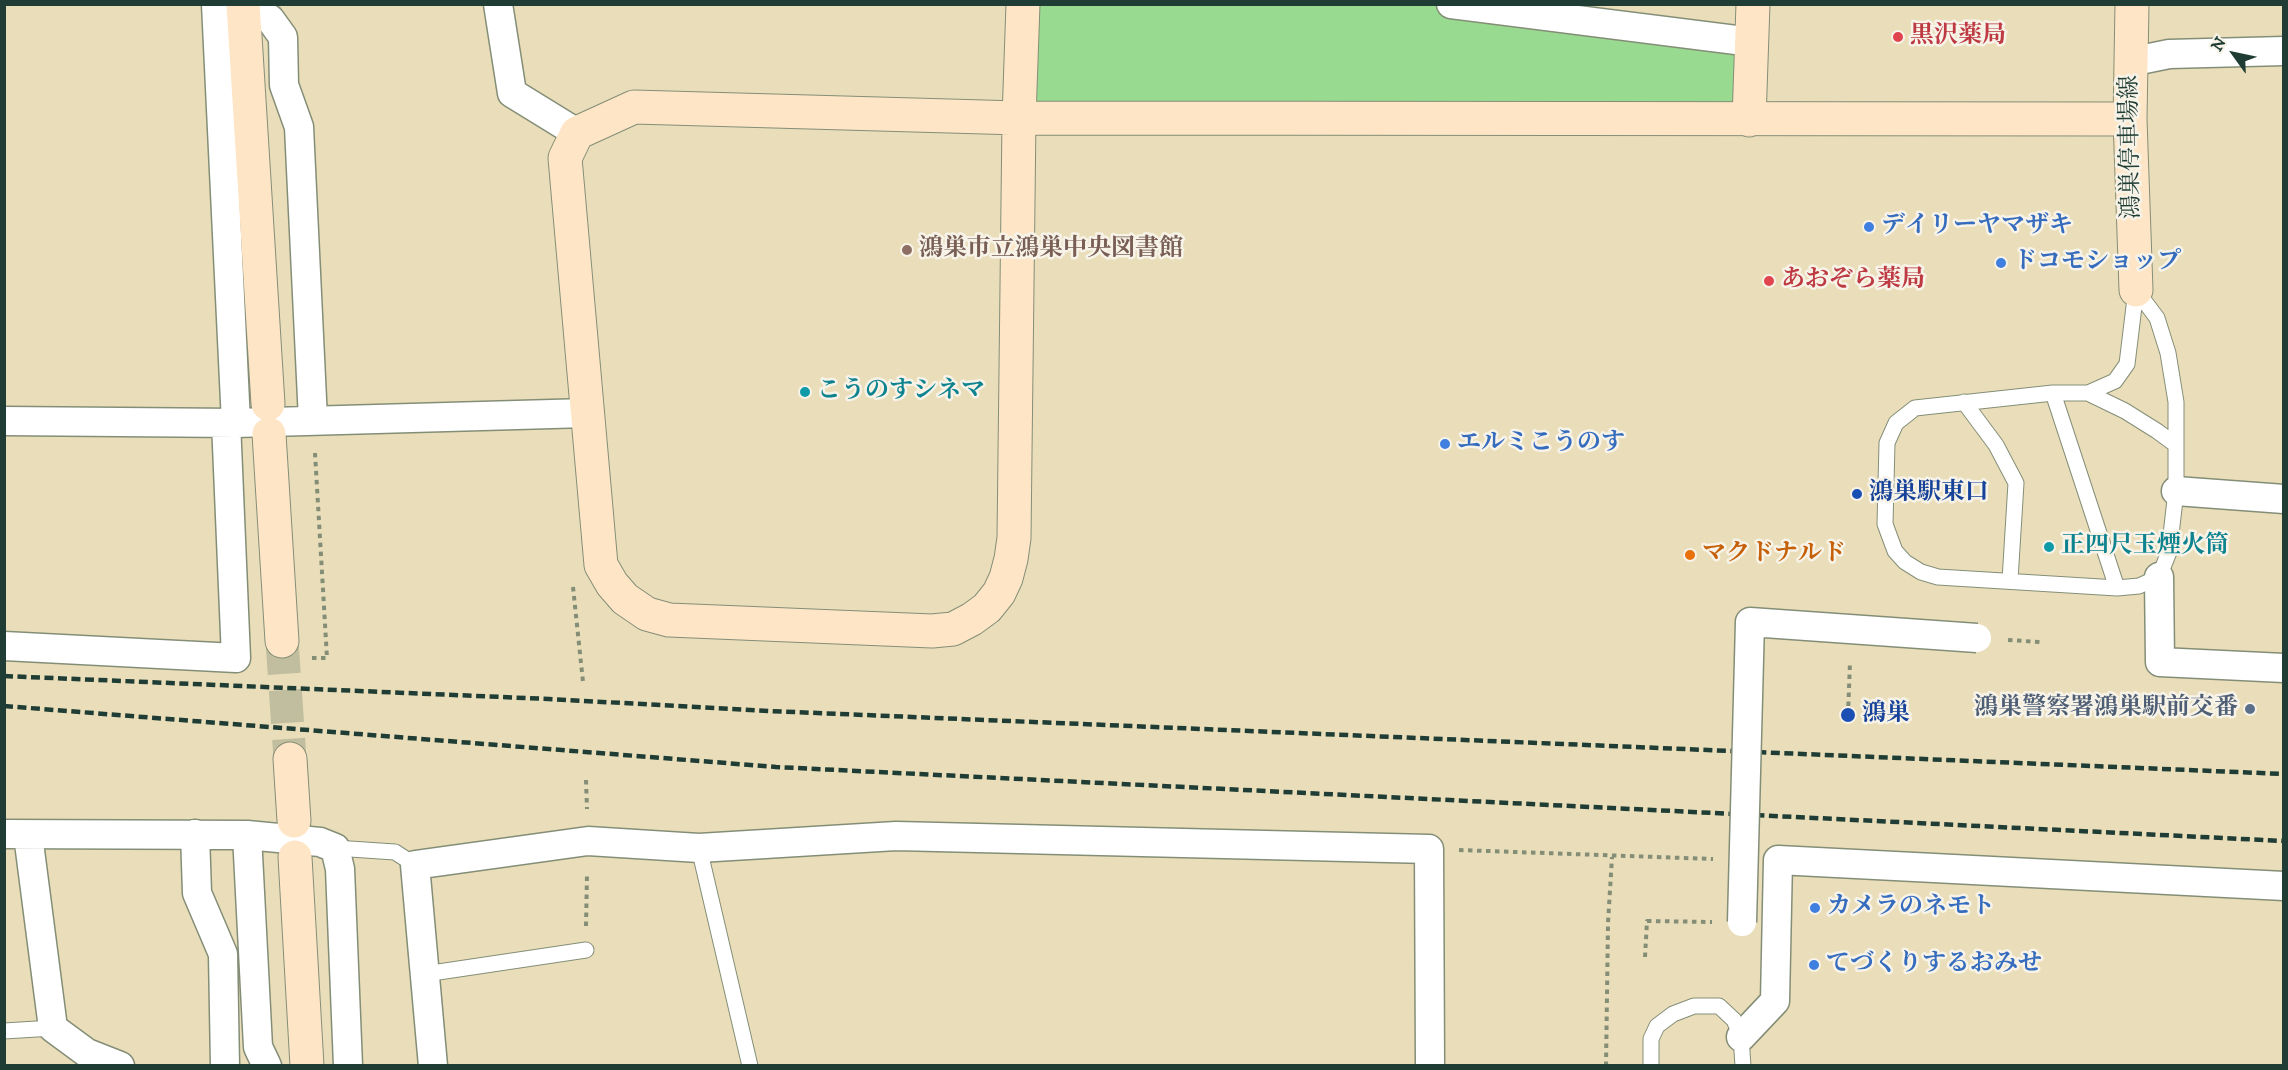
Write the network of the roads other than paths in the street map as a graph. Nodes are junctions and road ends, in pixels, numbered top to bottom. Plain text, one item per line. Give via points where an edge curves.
1 (216, 4) edge
2 (244, 4) edge
3 (498, 4) edge
4 (1023, 4) edge
5 (1451, 4) edge
6 (1753, 4) edge
7 (2132, 4) edge
8 (1752, 42) junction
9 (2283, 51) edge
10 (2130, 62) junction
11 (1019, 118) junction
12 (2130, 119) junction
13 (1749, 120) junction
14 (577, 133) junction
15 (2136, 290) junction
16 (2053, 393) junction
17 (2088, 393) junction
18 (1964, 402) junction
19 (587, 412) junction
20 (313, 420) junction
21 (4, 421) edge
22 (231, 422) junction
23 (2176, 445) junction
24 (2176, 491) junction
25 (2283, 499) edge
26 (2159, 577) junction
27 (2010, 580) junction
28 (2117, 588) junction
29 (1977, 638) dead end
30 (282, 641) tunnel mouth
31 (4, 646) edge
32 (2283, 668) edge
33 (290, 759) tunnel mouth
34 (294, 820) dead end
35 (16, 834) edge
36 (195, 834) junction
37 (247, 835) junction
38 (335, 848) junction
39 (699, 848) junction
40 (295, 857) dead end
41 (415, 865) junction
42 (2283, 886) edge
43 (1743, 922) road end
44 (586, 950) dead end
45 (425, 974) junction
46 (53, 1028) junction
47 (4, 1031) edge
48 (1741, 1037) junction
49 (88, 1059) edge
50 (120, 1065) edge
51 (225, 1065) edge
52 (267, 1065) edge
53 (307, 1065) edge
54 (348, 1065) edge
55 (433, 1065) edge
56 (750, 1065) edge
57 (1430, 1065) edge
58 (1651, 1065) edge
59 (1743, 1065) edge

1 - 22 street
2 - 20 street via 270,19 284,37 284,84 299,127
2 - 30 street
3 - 14 street via 512,93
4 - 11 street
5 - 8 street
6 - 8 street
7 - 10 street, 鴻巣停車場線
8 - 13 street
9 - 10 street via 2169,54
10 - 12 street, 鴻巣停車場線
11 - 13 street
11 - 14 street via 634,107
11 - 19 street via 1014,538 1002,586 987,608 972,619 953,629 933,631 669,620 646,614 625,599 601,565
12 - 13 street
12 - 15 street, 鴻巣停車場線
14 - 19 street via 565,158
15 - 17 lane via 2127,364 2115,381
15 - 23 lane via 2157,318 2168,353 2176,402
16 - 17 lane
16 - 18 lane
16 - 28 lane
17 - 23 lane via 2125,411
18 - 27 lane via 1996,445 2016,483
18 - 27 lane via 1915,408 1896,423 1887,443 1886,524 1895,551 1920,572 1938,577
19 - 20 street
20 - 22 street
21 - 22 street
22 - 31 street via 236,658
23 - 24 lane
24 - 25 street
24 - 26 lane via 2169,552
26 - 28 lane via 2139,586
26 - 32 street via 2160,662
27 - 28 lane
29 - 43 street, bridge via 1750,622
33 - 34 street
35 - 36 street
35 - 46 street
36 - 37 street
36 - 51 street via 197,894 223,954
37 - 38 street via 320,842
37 - 52 street via 258,1047
38 - 41 lane via 395,852
38 - 54 street via 340,869
39 - 41 street via 588,841
39 - 56 lane
39 - 57 street via 896,836 1428,849
40 - 53 street
41 - 45 street
42 - 48 street via 1778,860 1775,1000
44 - 45 lane
45 - 55 street
46 - 47 lane
46 - 49 street
48 - 58 lane via 1734,1020 1719,1006 1695,1006 1673,1014 1657,1026 1651,1039
48 - 59 lane
49 - 50 street

